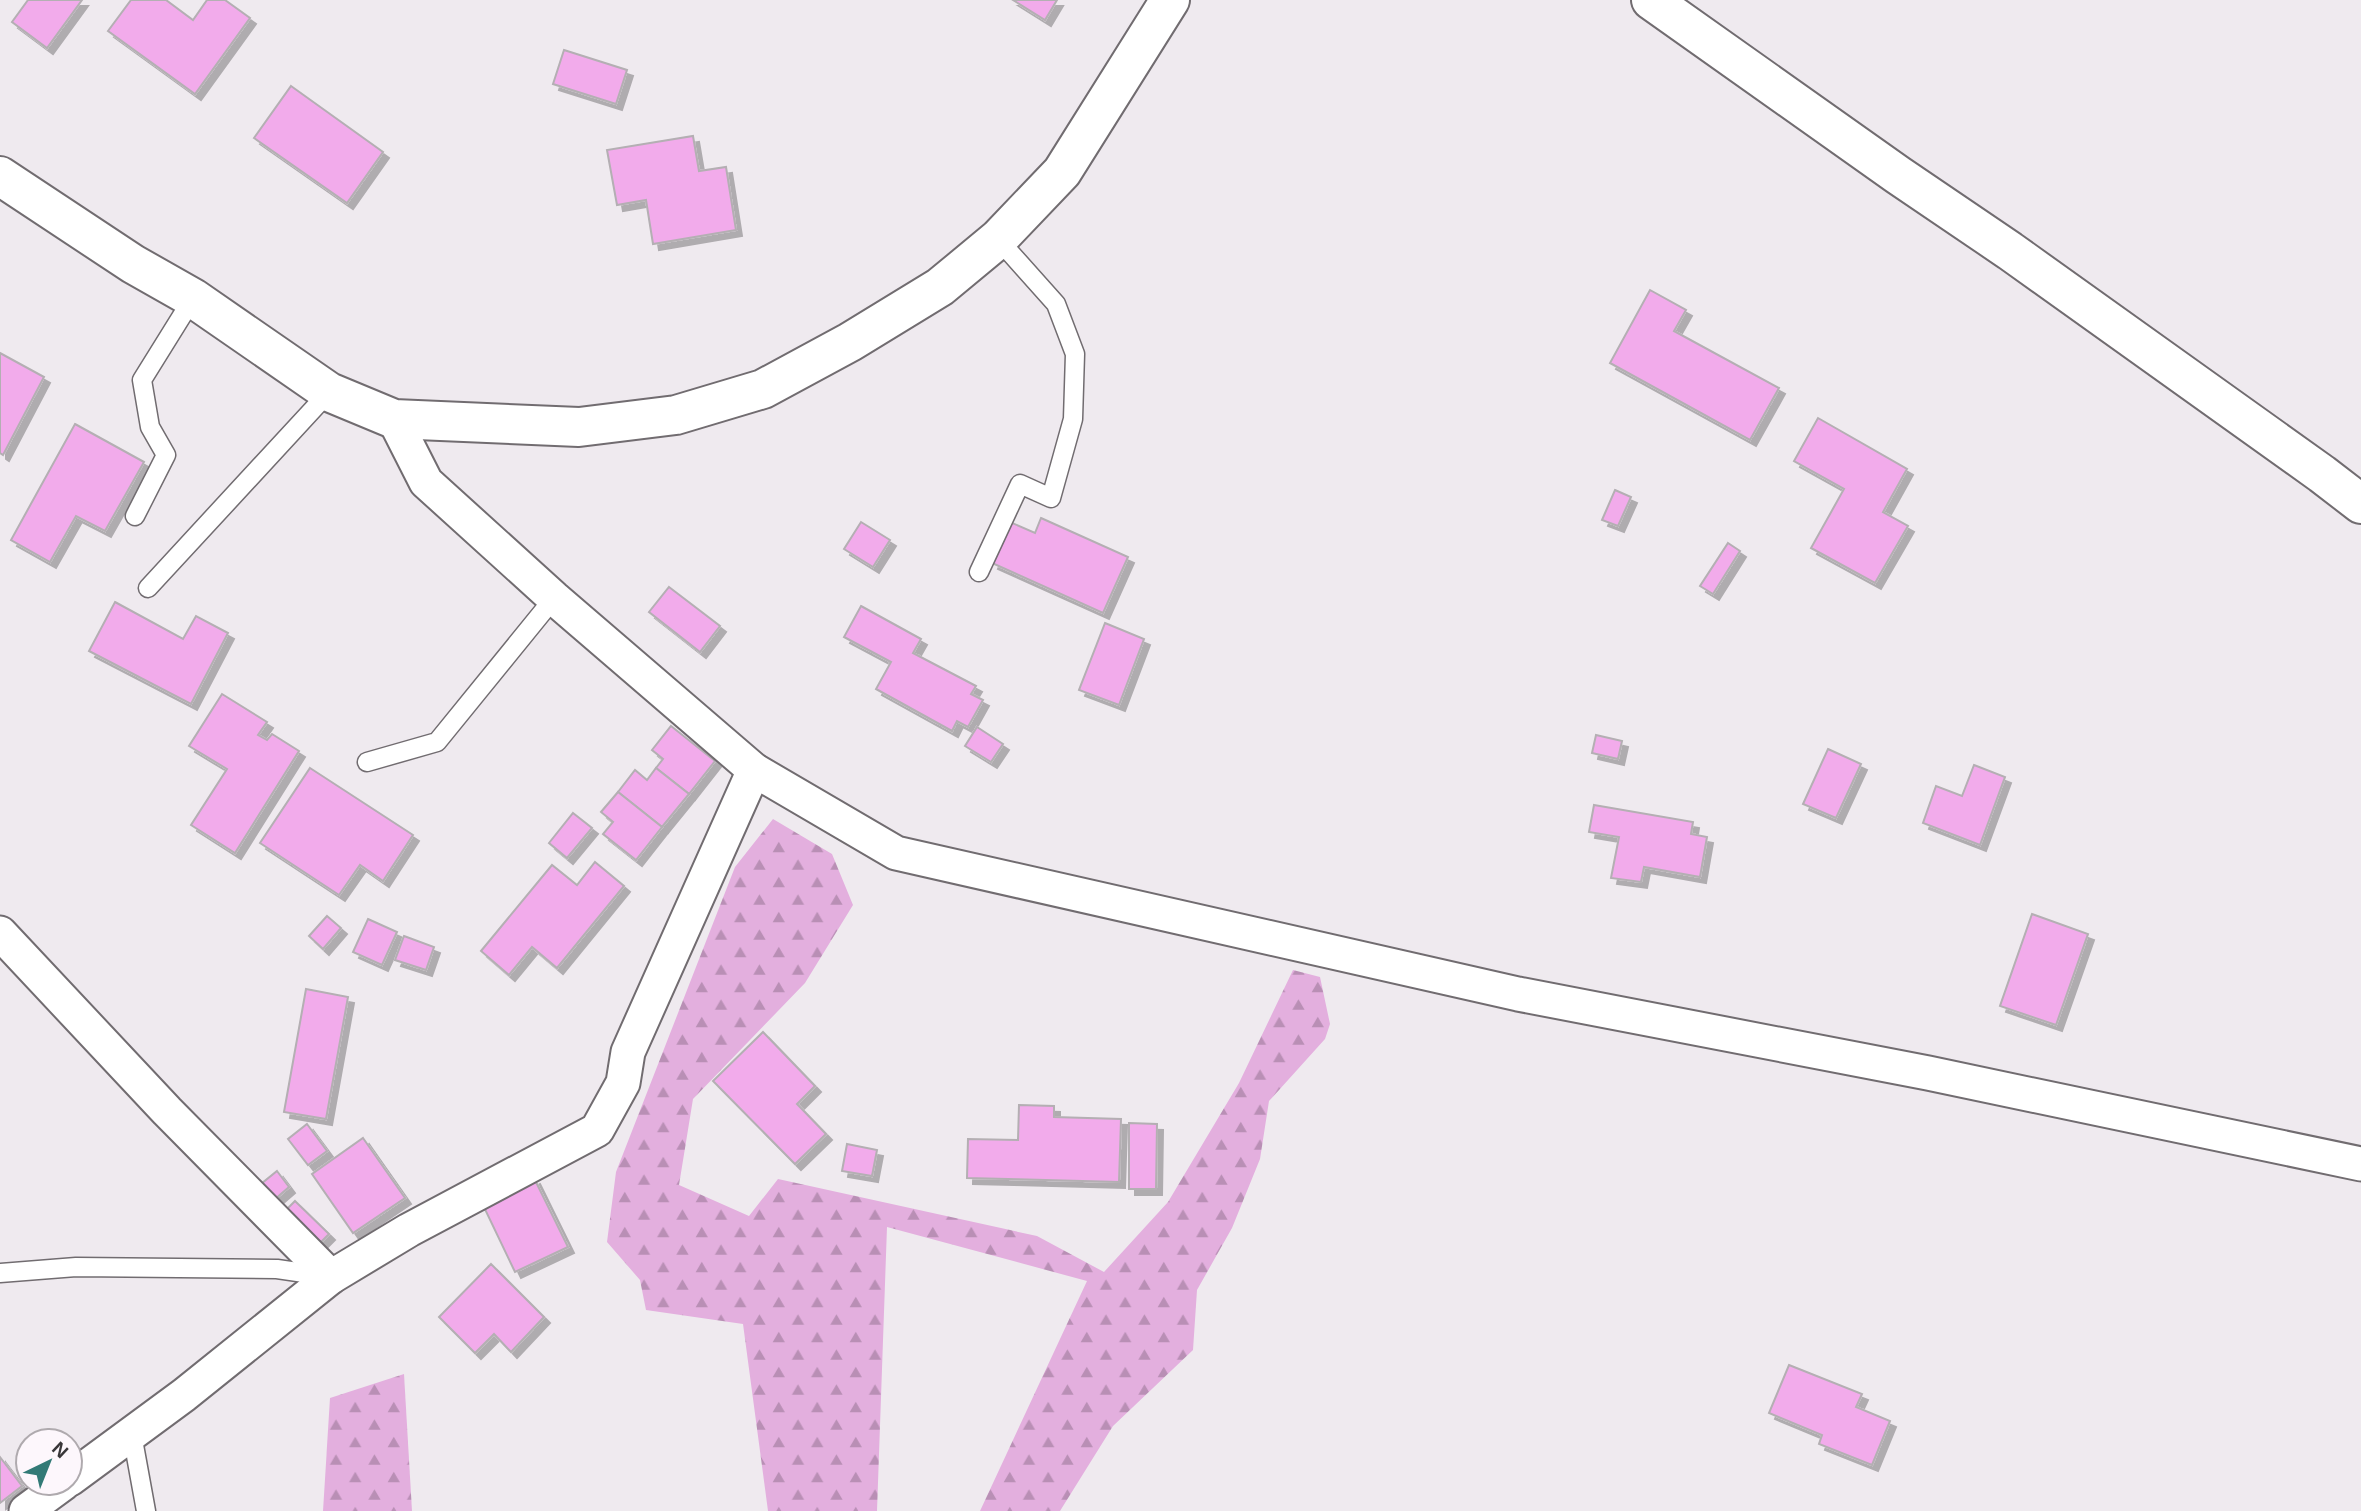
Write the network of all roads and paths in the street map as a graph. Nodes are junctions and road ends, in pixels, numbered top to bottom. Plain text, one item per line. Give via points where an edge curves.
1 (1170, 0) edge
2 (1651, 0) edge
3 (0, 176) edge
4 (998, 239) junction
5 (193, 298) junction
6 (329, 392) junction
7 (394, 419) junction
8 (2361, 504) edge
9 (135, 516) dead end
10 (979, 572) dead end
11 (148, 588) dead end
12 (554, 598) junction
13 (367, 762) dead end
14 (754, 770) junction
15 (0, 933) edge
16 (2361, 1164) edge
17 (0, 1273) edge
18 (331, 1277) junction
19 (132, 1434) junction
20 (84, 1469) edge
21 (45, 1497) edge
22 (26, 1511) edge
23 (146, 1511) edge

1 - 4 main road via 1062,172
2 - 8 main road
3 - 5 main road
4 - 7 main road via 940,287 839,348 763,389 676,415 579,427
4 - 10 lane via 1056,304 1076,354 1073,419 1051,498 1020,484
5 - 6 main road
5 - 9 lane via 142,380 150,427 166,456
6 - 7 main road
6 - 11 lane
7 - 12 street via 426,482
12 - 13 lane via 437,743
12 - 14 street
14 - 16 street via 896,853 1504,991
14 - 18 street via 628,1052 623,1083 597,1130
15 - 18 street via 166,1111
17 - 18 lane via 130,1267 277,1269
18 - 19 street
19 - 20 street
19 - 23 lane
21 - 22 street

